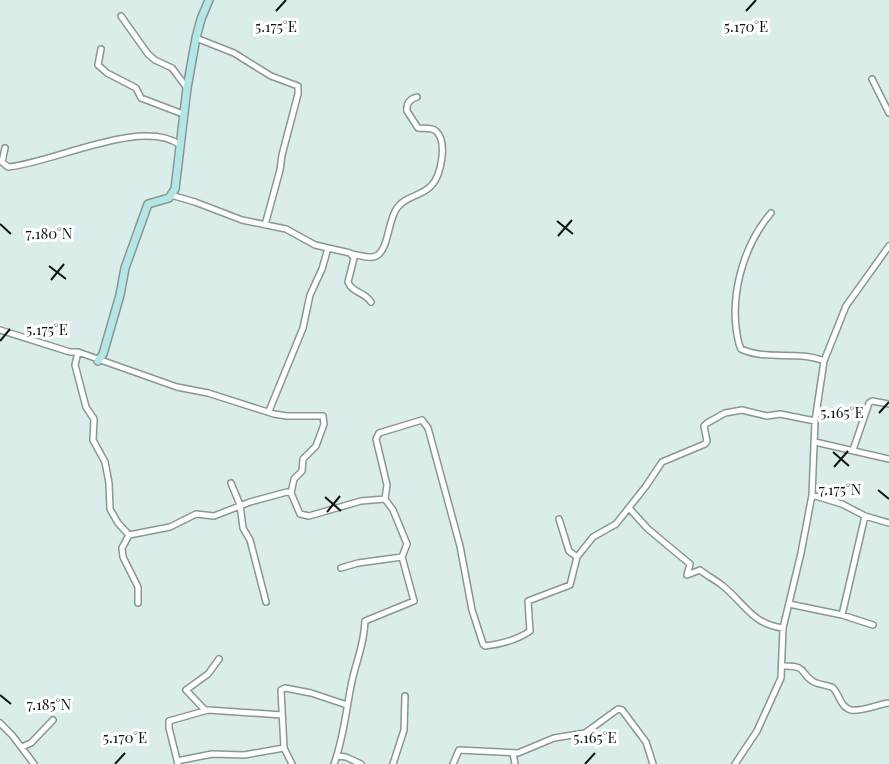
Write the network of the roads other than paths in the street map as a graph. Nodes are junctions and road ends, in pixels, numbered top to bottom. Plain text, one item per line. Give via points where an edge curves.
1 (209, 0) edge
2 (121, 16) dead end
3 (196, 38) junction
4 (101, 49) dead end
5 (872, 79) dead end
6 (187, 88) junction
7 (417, 97) dead end
8 (889, 113) edge
9 (183, 114) junction
10 (180, 145) junction
11 (5, 148) dead end
12 (171, 195) junction
13 (771, 213) dead end
14 (264, 225) junction
15 (889, 246) edge
16 (328, 248) junction
17 (352, 254) junction
18 (371, 302) dead end
19 (0, 330) edge
20 (78, 352) junction
21 (98, 361) junction
22 (824, 361) junction
23 (889, 404) edge
24 (268, 411) junction
25 (815, 421) junction
26 (815, 442) junction
27 (853, 450) junction
28 (889, 459) edge
29 (231, 483) dead end
30 (291, 493) junction
31 (812, 495) junction
32 (385, 499) junction
33 (240, 505) junction
34 (629, 508) junction
35 (865, 516) junction
36 (560, 519) dead end
37 (889, 523) edge
38 (129, 535) junction
39 (402, 557) junction
40 (577, 557) junction
41 (690, 564) junction
42 (342, 568) dead end
43 (700, 570) junction
44 (266, 602) dead end
45 (138, 603) dead end
46 (789, 604) junction
47 (842, 615) junction
48 (873, 625) dead end
49 (783, 628) junction
50 (219, 659) dead end
51 (782, 666) junction
52 (405, 696) dead end
53 (889, 703) edge
54 (347, 705) junction
55 (205, 710) junction
56 (282, 715) junction
57 (53, 720) dead end
58 (0, 723) edge
59 (22, 747) junction
60 (284, 748) junction
61 (513, 753) junction
62 (337, 756) junction
63 (178, 763) edge
64 (34, 764) edge
65 (292, 764) edge
66 (334, 764) edge
67 (360, 764) edge
68 (393, 764) edge
69 (453, 764) edge
70 (515, 764) edge
71 (653, 764) edge
72 (735, 764) edge

1 - 3 street
2 - 6 street via 147,54 172,68
3 - 6 street
3 - 14 street via 298,86
4 - 9 street via 98,65 107,73 136,88 143,98
5 - 8 street
6 - 9 street
7 - 17 street via 412,98 406,111 418,128 432,129 438,135 443,151 439,175 429,188 396,209 378,255
9 - 10 street
10 - 11 street via 167,137 141,135 8,167 2,162
10 - 12 street via 177,181
12 - 14 street
12 - 21 street via 148,204
13 - 22 street via 753,241 736,289 739,344 741,349 754,354 810,356
14 - 16 street via 285,229
15 - 22 street via 846,306
16 - 17 street
16 - 24 street via 303,328
17 - 18 street via 349,285
19 - 20 street
20 - 21 street
20 - 38 street via 75,365 86,407 94,419 93,440 105,462 110,509
21 - 24 street
22 - 25 street
23 - 27 street via 869,403
24 - 30 street via 287,416 321,415 324,420 315,446 303,459 302,471 294,479
25 - 26 street
25 - 34 street via 746,410 725,413 706,423 705,444 662,462
26 - 27 street
26 - 31 street
27 - 28 street
29 - 33 street
30 - 32 street via 300,514 309,516 361,501
30 - 33 street
31 - 35 street
31 - 46 street
32 - 39 street via 407,544
32 - 40 street via 387,485 376,439 379,433 422,420 433,445 462,554 472,610 485,646 530,631 528,601 570,585
33 - 38 street via 214,516 196,514 170,527
33 - 44 street via 243,528 250,540
34 - 40 street via 616,524 593,537
34 - 41 street
35 - 37 street
35 - 47 street
36 - 40 street via 569,551
38 - 45 street via 122,548 123,557 138,587
39 - 42 street via 358,562
39 - 54 street via 414,601 365,621 365,639
41 - 43 street
41 - 43 street via 687,575
43 - 49 street via 758,620 770,627
46 - 47 street
46 - 49 street
47 - 48 street
49 - 51 street
50 - 55 street via 208,674 186,690
51 - 53 street via 802,669 813,682 832,688 849,709
51 - 72 street via 757,731
52 - 68 street via 404,730
54 - 56 street via 285,688 281,690
54 - 62 street
55 - 56 street
55 - 63 street via 169,721
56 - 60 street
57 - 59 street
58 - 59 street
59 - 64 street
60 - 63 street via 244,755 212,754
60 - 65 street
61 - 69 street via 459,750
61 - 70 street
61 - 71 street via 554,738 585,733 618,709 646,742
62 - 66 street
62 - 67 street

